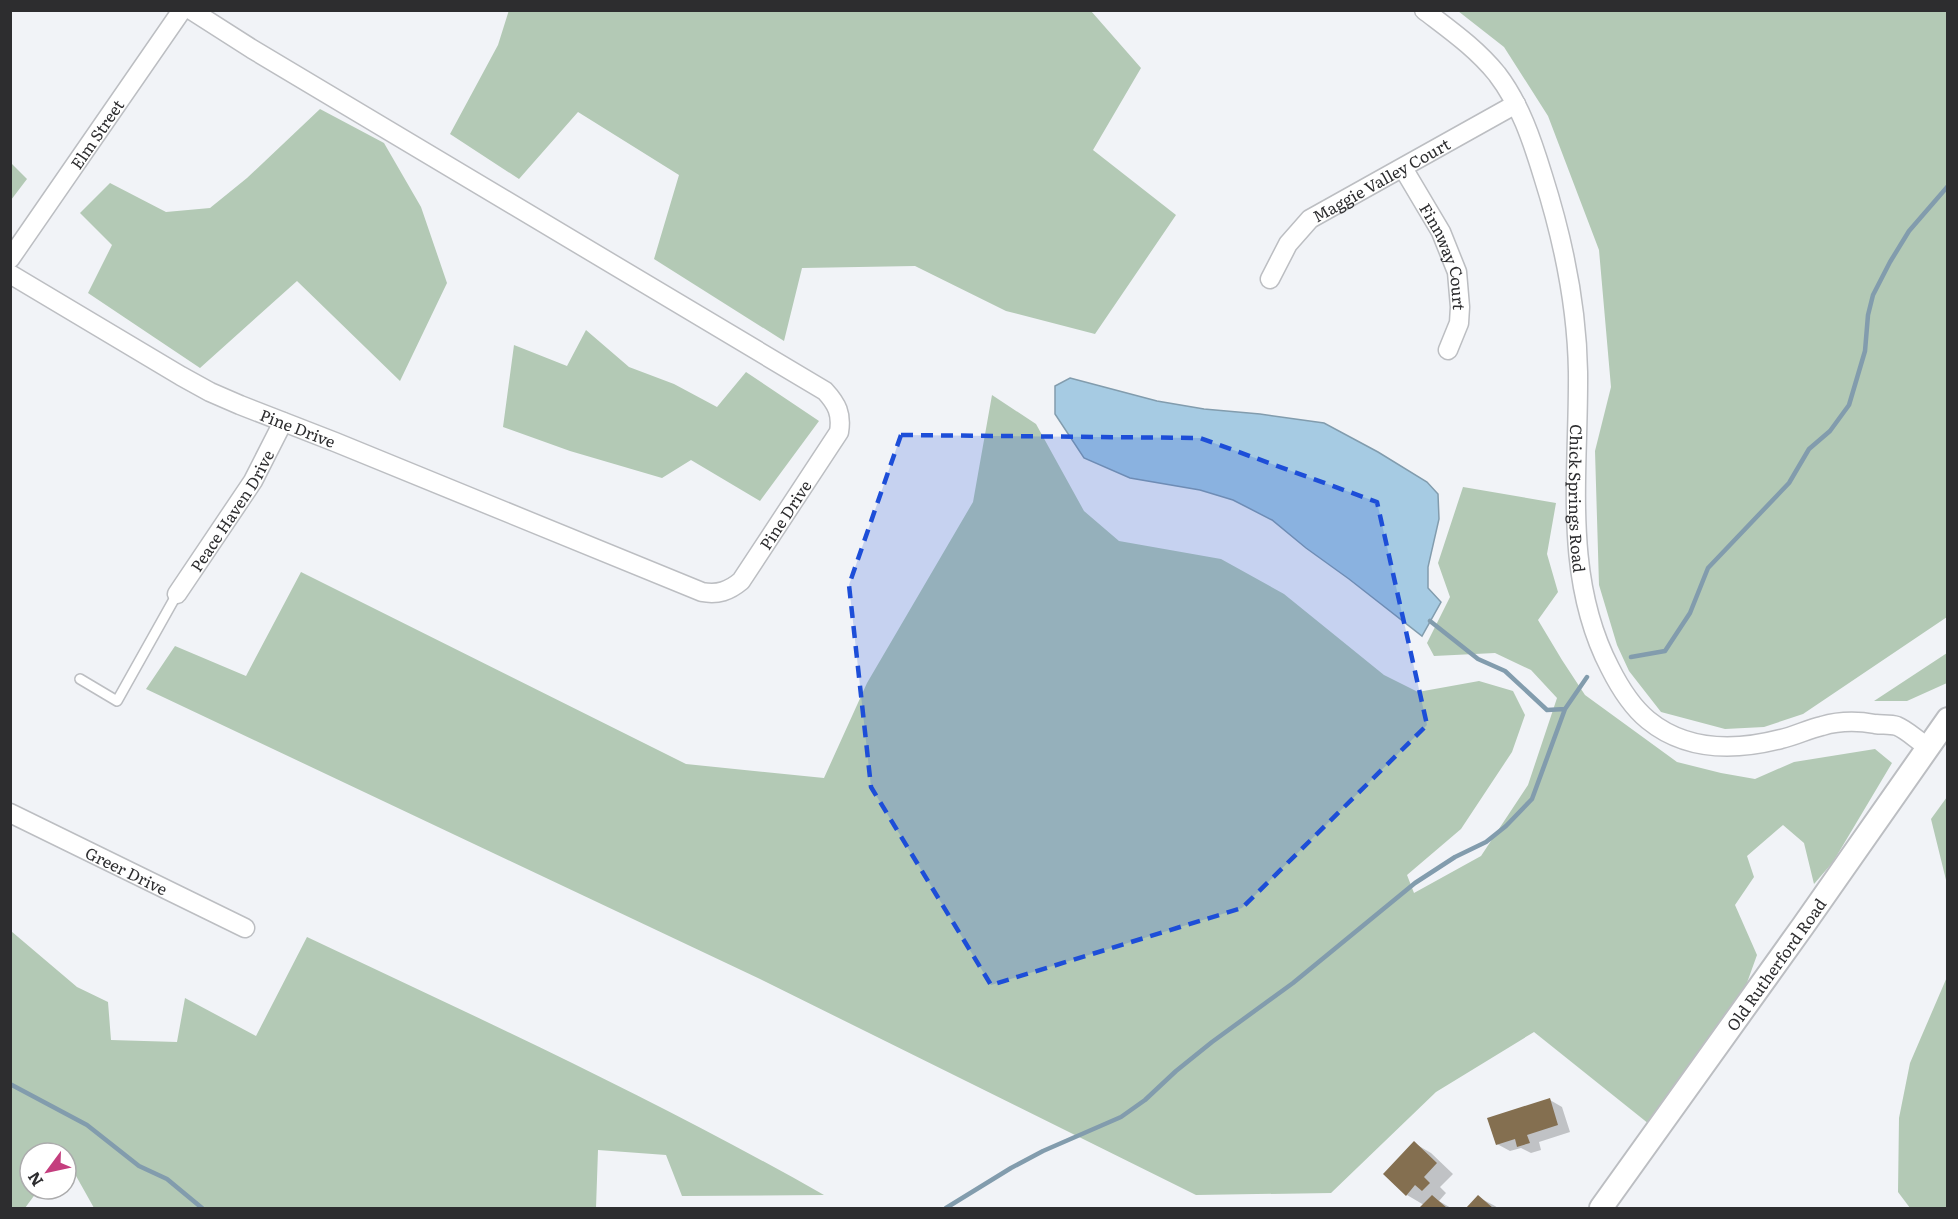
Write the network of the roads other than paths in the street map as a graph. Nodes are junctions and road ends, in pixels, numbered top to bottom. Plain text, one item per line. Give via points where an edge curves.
1 (182, 10) edge
2 (191, 10) edge
3 (1424, 10) edge
4 (1516, 104) junction
5 (1403, 168) junction
6 (10, 259) edge
7 (10, 274) edge
8 (1270, 279) dead end
9 (1448, 350) dead end
10 (283, 422) junction
11 (177, 594) joint
12 (80, 679) dead end
13 (1947, 719) edge
14 (1928, 747) junction
15 (10, 813) edge
16 (245, 928) dead end
17 (1601, 1209) edge

1 - 6 street, Elm Street
2 - 10 street, Pine Drive via 825,391 838,408 840,423 839,432 741,581 726,591 709,593
3 - 4 street, Chick Springs Road via 1485,60
4 - 5 street, Maggie Valley Court
4 - 14 street, Chick Springs Road via 1535,150 1565,262 1578,370 1578,562 1591,623 1617,684 1659,729 1708,747 1778,740 1821,726 1858,722 1898,726
5 - 8 street, Maggie Valley Court via 1310,219 1288,244
5 - 9 street, Finnway Court via 1441,232 1457,272 1459,323
7 - 10 street, Pine Drive via 181,376
10 - 11 street, Peace Haven Drive via 253,481
11 - 12 lane via 117,701
13 - 14 street, Old Rutherford Road
14 - 17 street, Old Rutherford Road
15 - 16 street, Greer Drive

